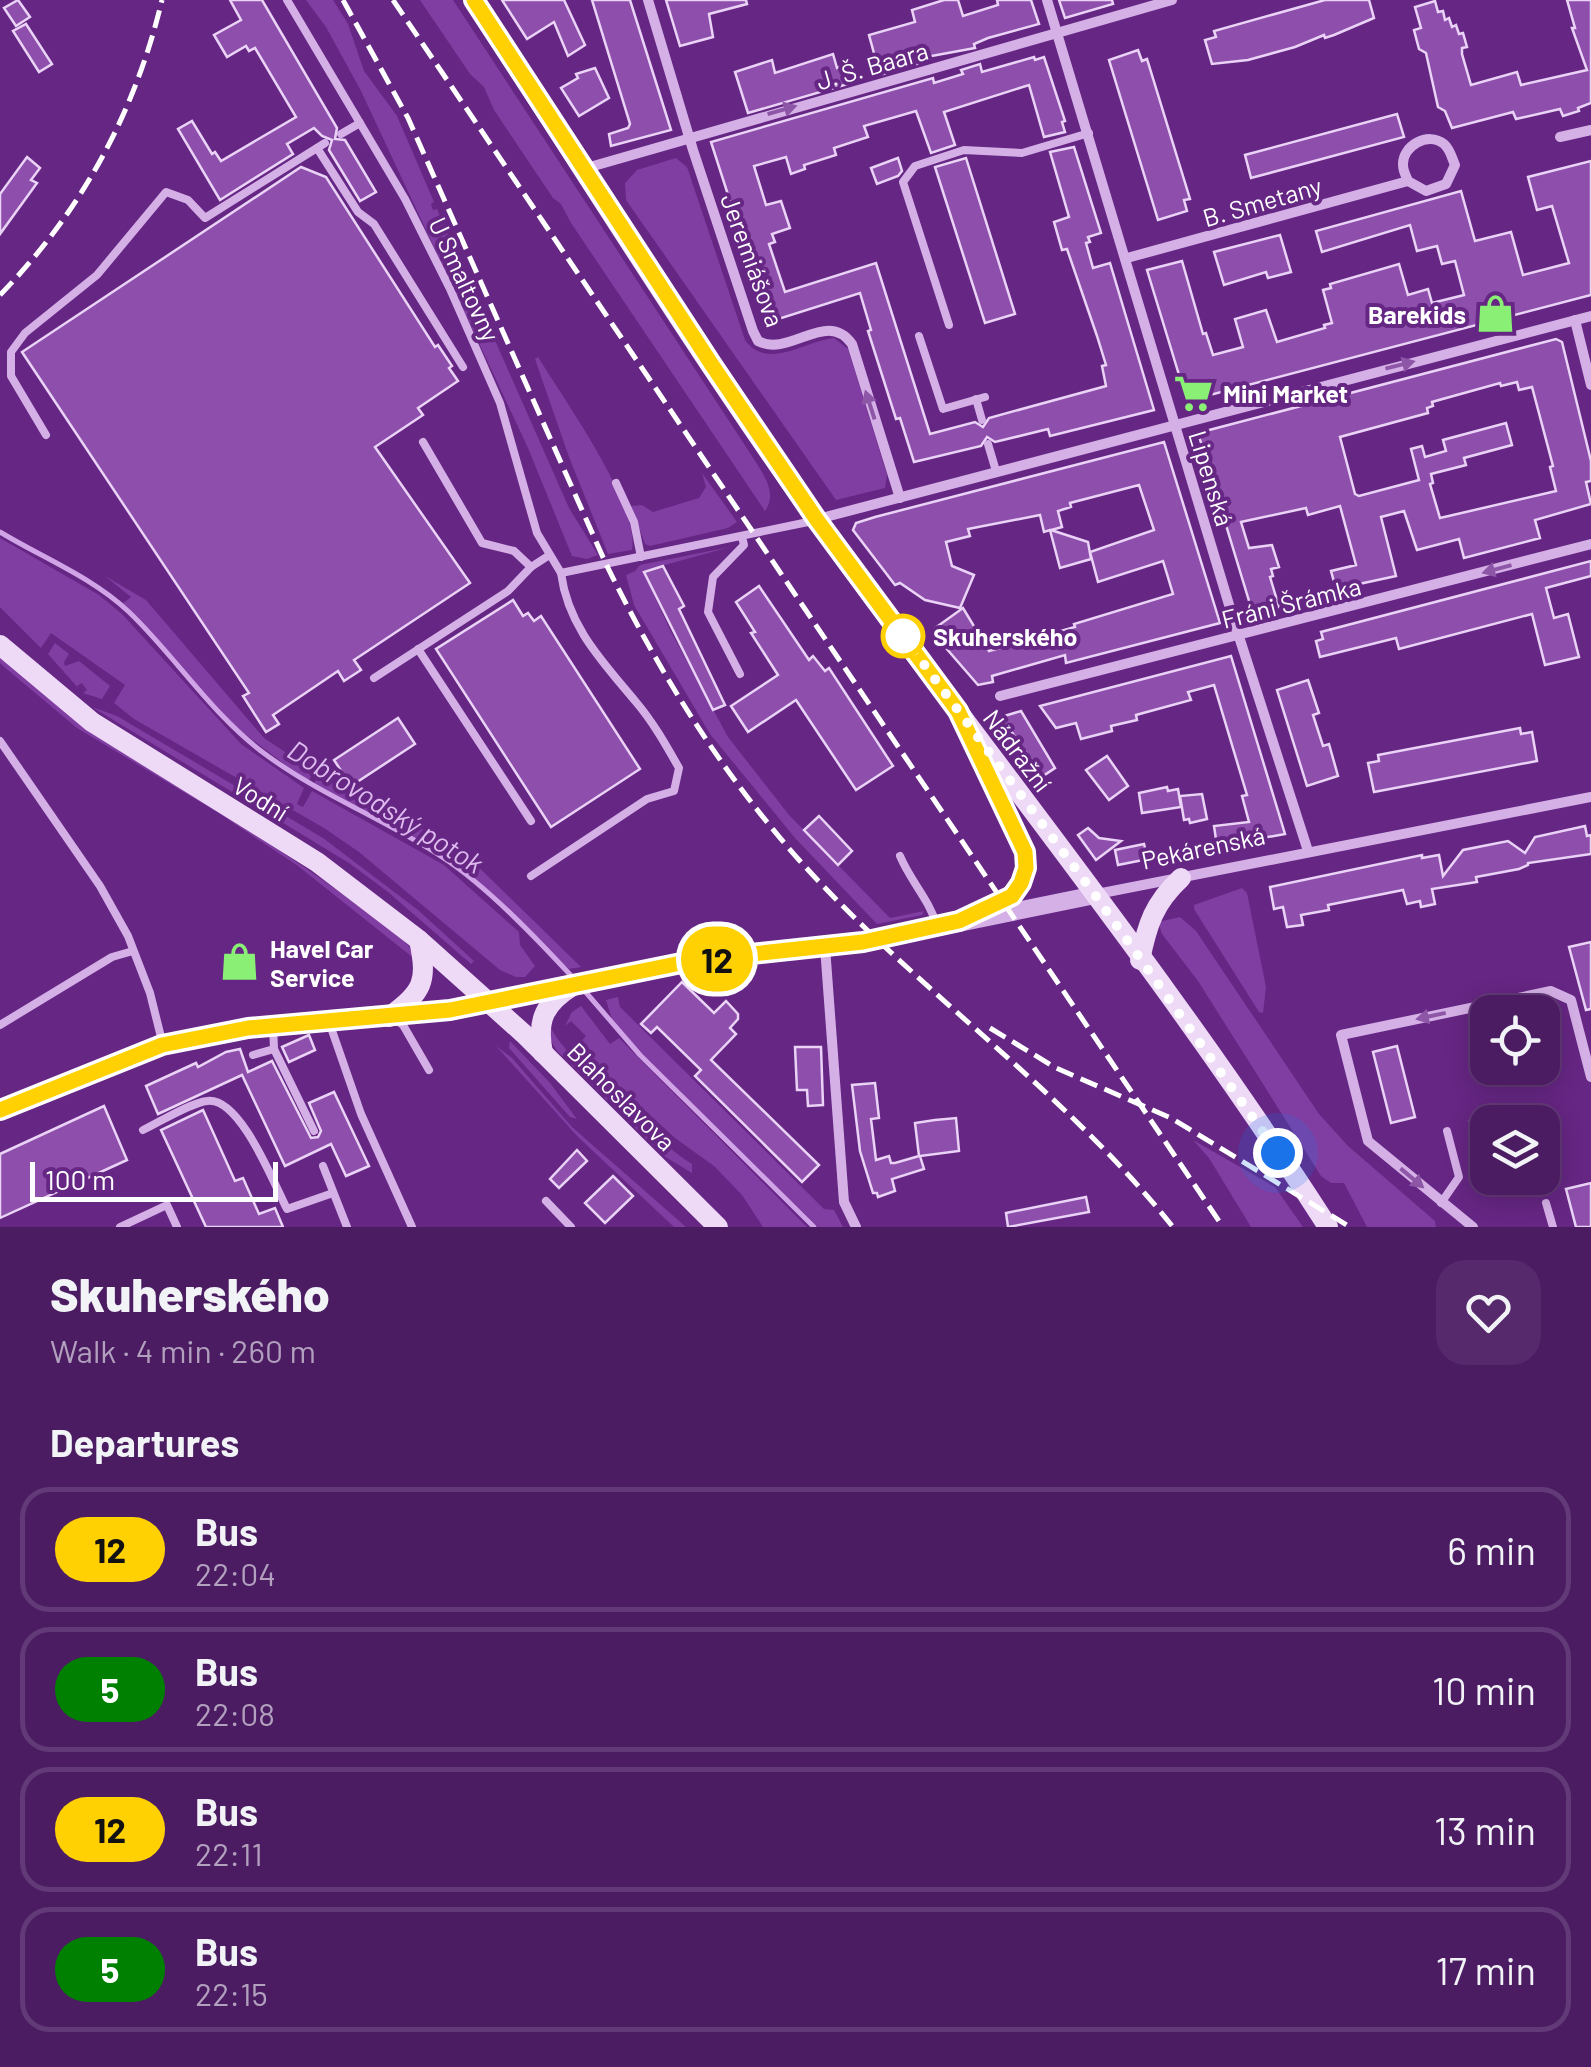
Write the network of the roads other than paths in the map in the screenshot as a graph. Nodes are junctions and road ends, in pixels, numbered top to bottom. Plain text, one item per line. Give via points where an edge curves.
1 (287, 0) edge
2 (474, 0) edge
3 (648, 0) edge
4 (1047, 0) edge
5 (1172, 0) edge
6 (1058, 33) junction
7 (360, 123) junction
8 (1591, 130) edge
9 (1088, 133) junction
10 (341, 134) dead end
11 (688, 137) junction
12 (1560, 137) dead end
13 (582, 169) junction
14 (1408, 181) junction
15 (1127, 258) junction
16 (1591, 316) edge
17 (1575, 320) junction
18 (949, 324) dead end
19 (919, 336) dead end
20 (463, 367) dead end
21 (1591, 385) edge
22 (982, 420) dead end
23 (1174, 423) junction
24 (46, 435) dead end
25 (423, 442) dead end
26 (988, 444) dead end
27 (996, 471) junction
28 (616, 483) dead end
29 (900, 498) junction
30 (817, 520) junction
31 (742, 537) junction
32 (1591, 544) edge
33 (548, 556) junction
34 (641, 558) junction
35 (530, 567) junction
36 (562, 573) junction
37 (1239, 636) junction
38 (0, 645) edge
39 (418, 649) junction
40 (740, 674) dead end
41 (374, 678) dead end
42 (1000, 696) dead end
43 (958, 711) junction
44 (0, 742) edge
45 (1591, 797) edge
46 (531, 822) dead end
47 (1308, 851) junction
48 (900, 856) dead end
49 (531, 876) dead end
50 (1180, 878) junction
51 (1095, 895) junction
52 (959, 921) junction
53 (937, 926) junction
54 (419, 940) junction
55 (825, 947) junction
56 (133, 951) junction
57 (1140, 960) junction
58 (570, 987) junction
59 (488, 1003) junction
60 (389, 1017) junction
61 (328, 1020) junction
62 (0, 1025) edge
63 (273, 1025) junction
64 (162, 1045) junction
65 (274, 1049) junction
66 (543, 1053) junction
67 (253, 1055) dead end
68 (430, 1070) dead end
69 (1591, 1077) edge
70 (0, 1110) edge
71 (143, 1130) dead end
72 (314, 1131) dead end
73 (1447, 1131) dead end
74 (323, 1166) dead end
75 (333, 1193) junction
76 (546, 1200) dead end
77 (1440, 1202) junction
78 (1546, 1204) dead end
79 (120, 1227) edge
80 (177, 1227) edge
81 (346, 1227) edge
82 (412, 1227) edge
83 (571, 1227) edge
84 (718, 1227) edge
85 (856, 1227) edge
86 (1328, 1227) edge
87 (1473, 1227) edge
88 (1553, 1227) edge

1 - 7 lane, U Smaltovny
2 - 13 main road, Nádražní
3 - 11 street, Jeremiášova
4 - 6 street, Lipenská
5 - 6 street, J. Š. Baara
6 - 9 street, Lipenská
11 -> 6 street, J. Š. Baara
7 - 10 lane
7 - 33 lane, U Smaltovny via 412,214 500,404
8 - 12 street
9 - 15 street, Lipenská
9 - 18 lane via 1022,154 964,150 914,166 903,182
11 - 13 street, J. Š. Baara
29 -> 11 street, Jeremiášova via 846,336 823,330 777,346 758,341
13 - 30 main road, Nádražní
14 - 14 street, B. Smetany via 1426,191 1446,184 1455,165 1447,146 1420,140 1408,150 1402,165
14 - 15 street, B. Smetany
15 - 23 street, Lipenská
16 - 17 street
17 - 21 street
23 -> 17 street
19 - 22 lane via 944,408 981,398
20 - 24 lane via 321,146 205,218 188,200 166,192 96,274 25,334 12,352 11,376
23 - 27 street
23 - 37 street, Lipenská
25 - 35 lane via 482,543 514,552
26 - 27 lane
27 - 29 street
28 - 34 lane
29 - 30 street
30 - 31 lane
30 - 43 main road, Nádražní
31 - 34 lane
31 - 40 lane via 744,545 714,576 708,612
32 -> 37 street, Fráni Šrámka
33 - 35 lane
33 - 36 lane, U Smaltovny
34 - 36 lane
35 - 39 lane via 508,590
36 - 49 lane via 577,626 679,768 674,791 647,799
37 - 42 street, Fráni Šrámka
37 - 47 street, Lipenská
38 - 54 main road, Vodní via 92,722 317,862
39 - 41 lane
39 - 46 lane
43 - 51 main road, Nádražní
43 - 52 street via 1025,852 1026,868 1012,896
44 - 56 lane via 100,886
45 - 47 street, Pekárenská
47 - 50 street, Pekárenská
48 - 53 lane
50 - 51 street, Pekárenská
50 - 57 main road via 1151,913
51 - 52 street, Pekárenská
51 - 57 main road, Nádražní
52 - 53 street, Pekárenská
53 - 55 street, Pekárenská
54 - 59 main road, Vodní
54 - 60 main road via 424,978
55 - 58 street, Pekárenská via 696,960
55 - 85 street via 844,1202
56 - 62 lane
56 - 64 lane
57 - 86 main road, Nádražní
58 - 59 street, Pekárenská
58 - 66 main road via 548,1006 539,1026
59 - 60 street, Pekárenská
59 - 66 main road, Blahoslavova
60 - 61 street, Pekárenská
60 - 68 lane via 403,1025
61 - 63 street, Pekárenská
61 - 82 lane via 360,1114
63 - 64 street, Pekárenská
63 - 65 lane
64 - 70 street, Pekárenská
65 - 67 lane
65 - 72 lane
66 - 84 main road, Blahoslavova
69 -> 77 street via 1571,1000 1551,991 1341,1035 1368,1141
71 - 75 lane via 208,1100 224,1103 238,1116 287,1209
73 - 77 lane via 1460,1176
74 - 75 lane
75 - 81 lane
76 - 83 lane
77 - 87 street
78 - 88 lane
79 - 80 lane via 168,1205

